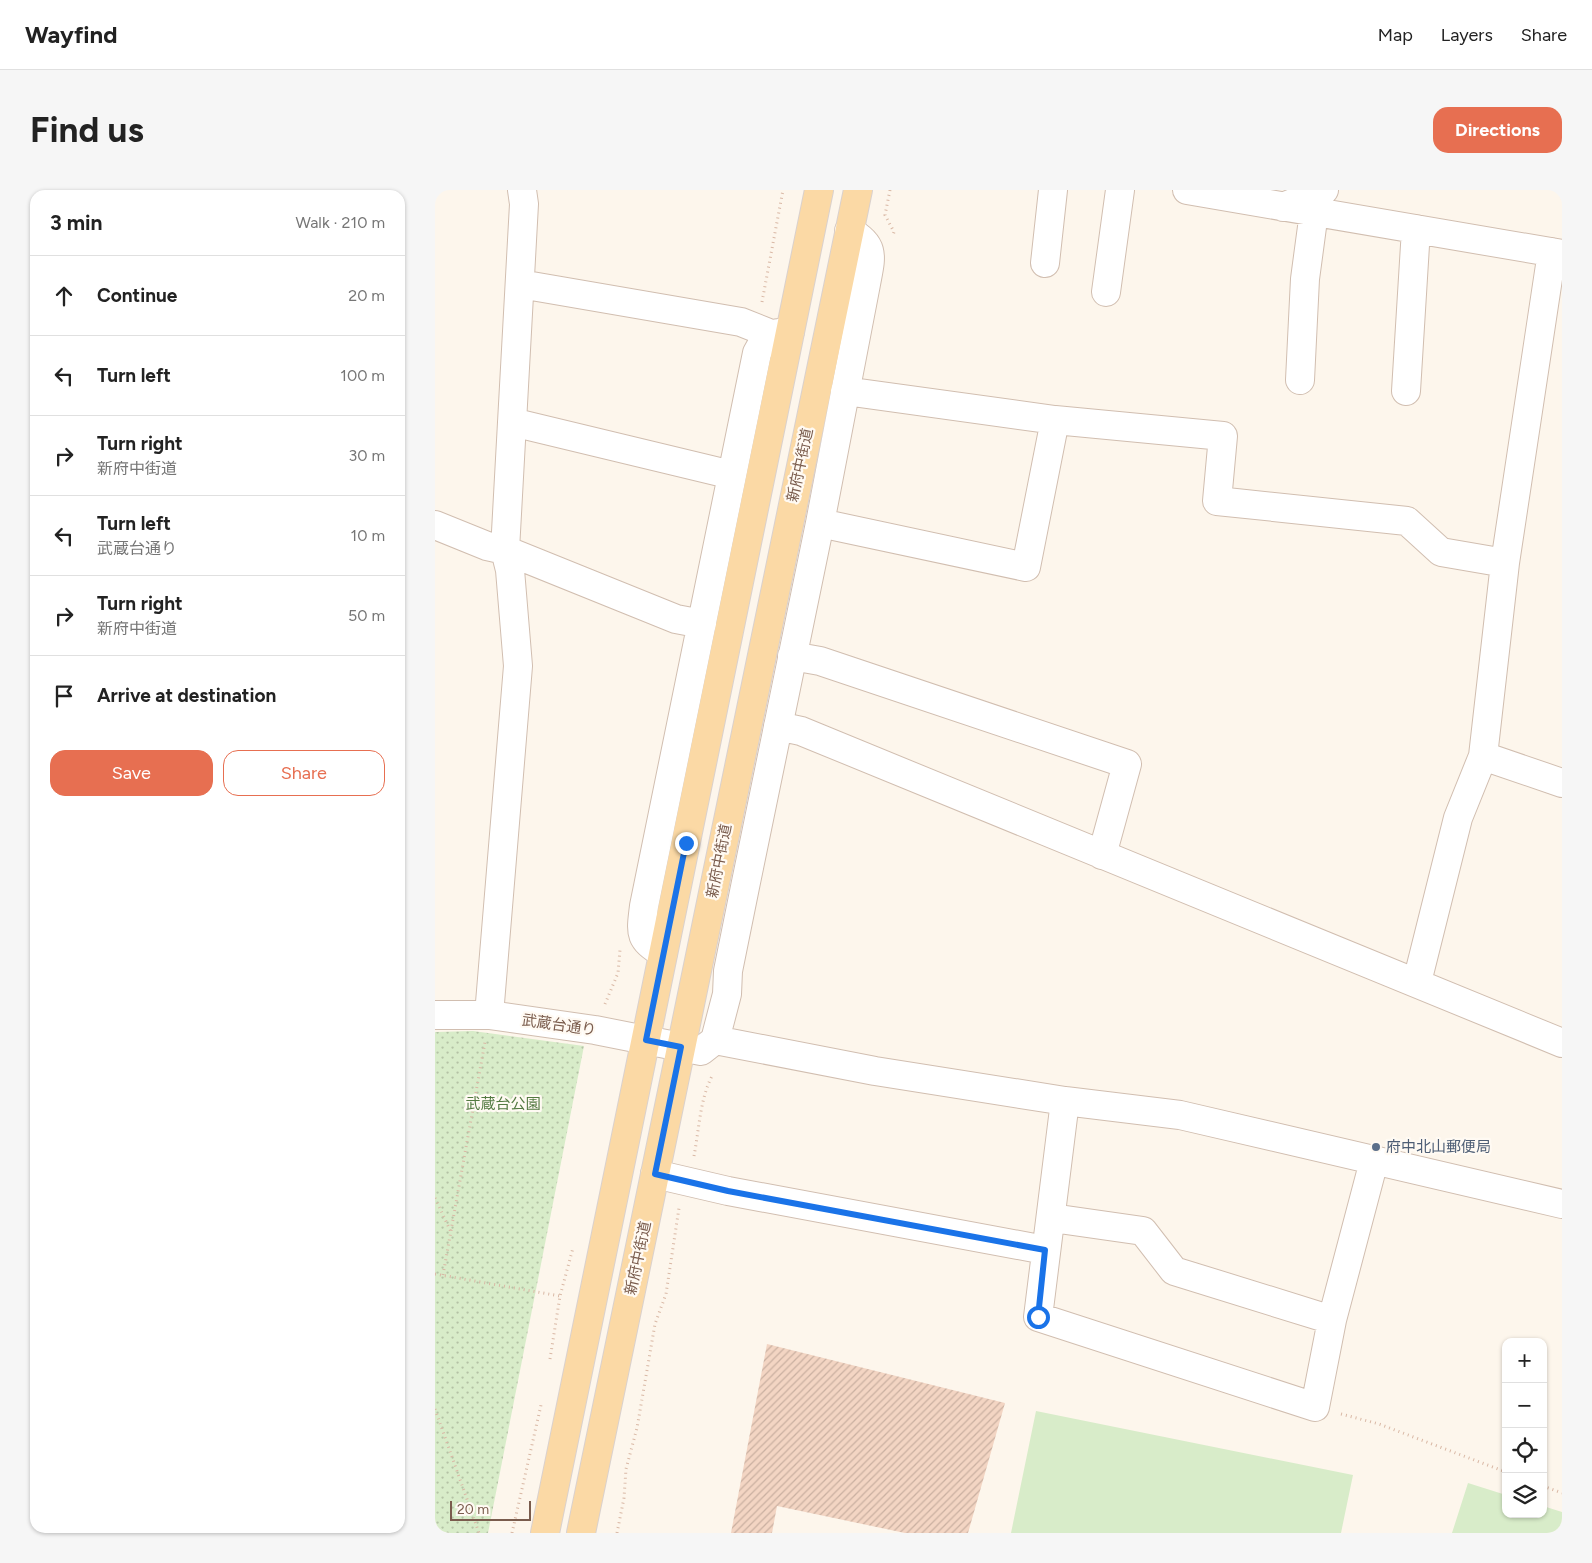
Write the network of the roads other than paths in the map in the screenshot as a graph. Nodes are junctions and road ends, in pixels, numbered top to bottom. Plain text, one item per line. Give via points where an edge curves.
1 (522, 190) edge
2 (819, 190) edge
3 (858, 190) edge
4 (1053, 190) edge
5 (1120, 190) edge
6 (1187, 190) edge
7 (1319, 201) edge
8 (1416, 229) junction
9 (849, 231) junction
10 (1557, 253) edge
11 (1045, 263) dead end
12 (520, 284) junction
13 (1106, 292) dead end
14 (780, 332) junction
15 (1300, 380) dead end
16 (845, 391) junction
17 (1407, 392) dead end
18 (1055, 420) junction
19 (512, 422) junction
20 (732, 475) junction
21 (820, 523) junction
22 (435, 525) edge
23 (505, 550) junction
24 (1505, 564) junction
25 (702, 624) junction
26 (792, 656) junction
27 (778, 726) junction
28 (1483, 756) junction
29 (1562, 783) edge
30 (1102, 855) junction
31 (663, 953) junction
32 (1417, 982) junction
33 (435, 1015) edge
34 (489, 1015) junction
35 (646, 1040) junction
36 (715, 1040) junction
37 (1562, 1043) edge
38 (681, 1047) junction
39 (1065, 1101) junction
40 (1374, 1161) junction
41 (655, 1174) junction
42 (1562, 1204) edge
43 (1052, 1218) junction
44 (1045, 1250) junction
45 (1332, 1320) junction
46 (545, 1533) edge
47 (581, 1533) edge

1 - 12 street
2 - 14 main road
3 - 9 main road, 新府中街道
4 - 11 street
5 - 13 street
6 - 7 street via 1283,207
7 - 8 street
7 - 15 street via 1305,279
8 - 10 street
8 - 17 street
9 - 16 street via 862,237 871,254
9 - 38 main road, 新府中街道
10 - 24 street
12 - 14 street via 741,322
12 - 19 street
14 - 20 street via 763,342 757,353
14 - 31 main road via 756,506
16 - 18 street
16 - 21 street
18 - 21 street via 1026,567
18 - 24 street via 1223,436 1217,501 1407,521 1441,552
19 - 20 street
19 - 23 street
20 - 25 street
21 - 26 street
22 - 23 street
23 - 25 street via 676,618
23 - 34 street via 510,570 518,666
24 - 28 street
25 - 31 street via 642,926 648,945
26 - 27 street
26 - 30 street via 820,661 1127,764
27 - 30 street via 801,731
27 - 36 street via 728,970 727,994
28 - 29 street
28 - 32 street via 1458,818
30 - 32 street
31 - 35 main road
32 - 37 street
33 - 34 street, 武蔵台通り
34 - 35 street, 武蔵台通り
35 - 38 street, 武蔵台通り
35 - 46 main road
36 - 38 street, 武蔵台通り via 701,1051
36 - 39 street via 875,1071
38 - 41 main road, 新府中街道
39 - 40 street via 1180,1115
39 - 43 street
40 - 42 street
40 - 45 street
41 - 44 street via 728,1191
41 - 47 main road, 新府中街道
43 - 44 street
43 - 45 street via 1143,1231 1174,1271
44 - 45 street via 1038,1317 1315,1407

